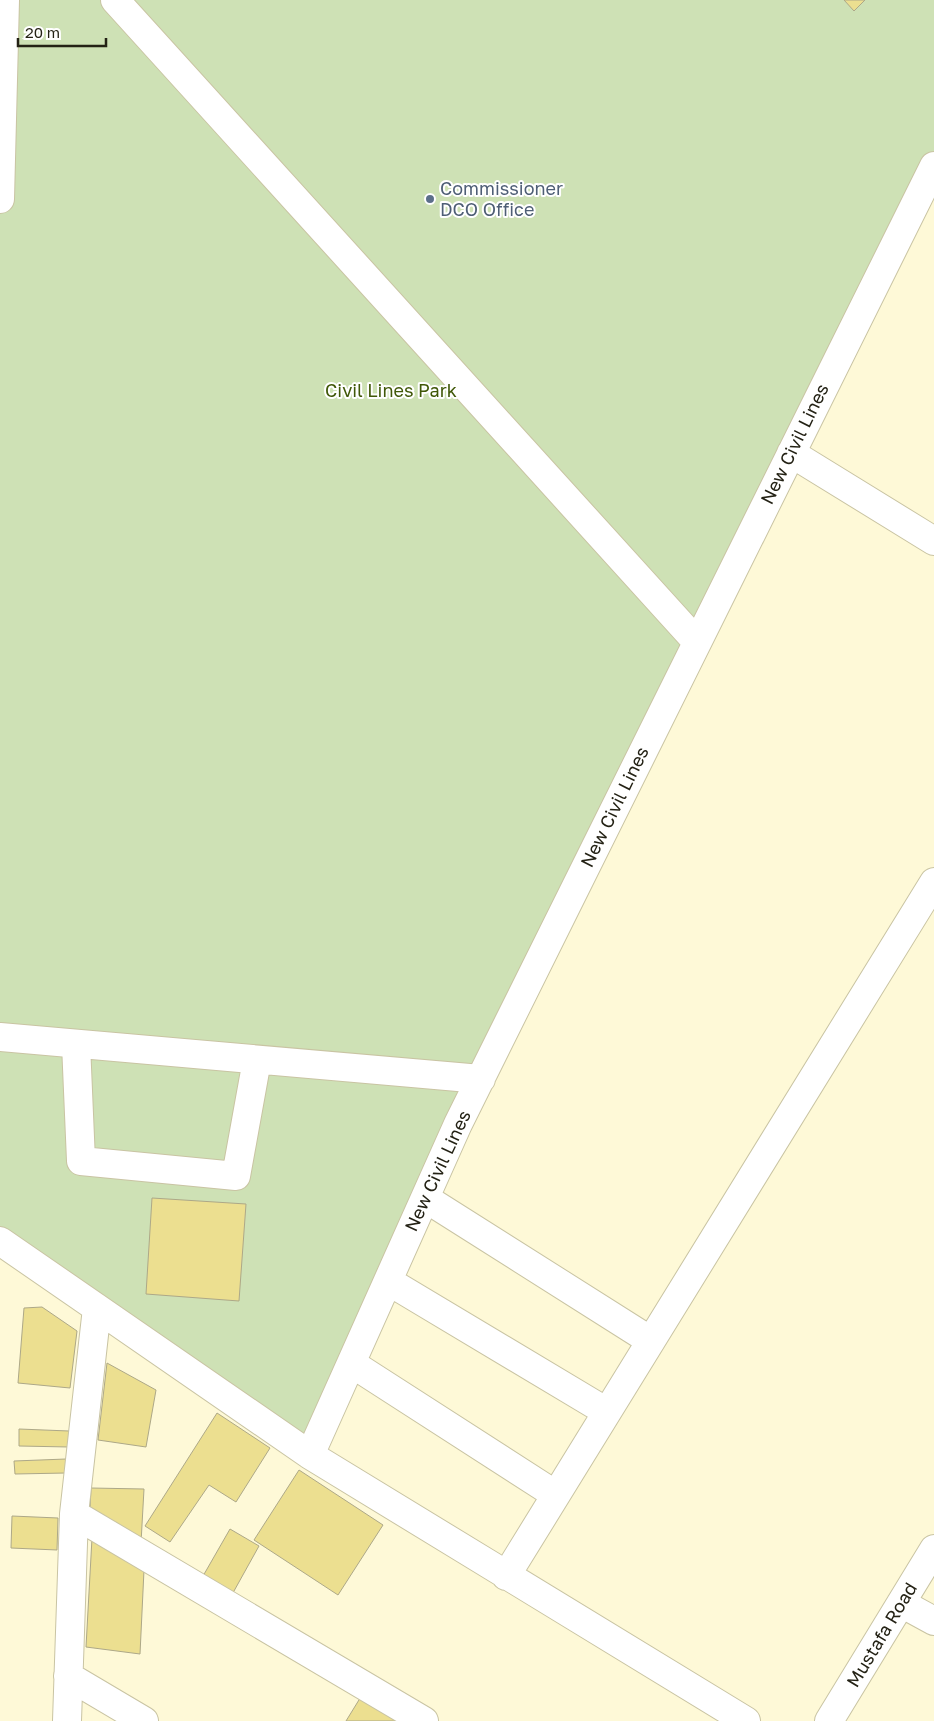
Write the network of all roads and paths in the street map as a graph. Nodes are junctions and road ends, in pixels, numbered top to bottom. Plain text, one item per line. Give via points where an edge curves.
1 (5, 0) edge
2 (115, 0) edge
3 (934, 166) edge
4 (0, 199) edge
5 (790, 453) junction
6 (934, 541) edge
7 (697, 642) junction
8 (934, 882) edge
9 (0, 1037) edge
10 (76, 1044) junction
11 (258, 1060) junction
12 (481, 1079) junction
13 (425, 1198) junction
14 (0, 1241) edge
15 (388, 1281) junction
16 (97, 1308) junction
17 (651, 1341) junction
18 (351, 1363) junction
19 (607, 1412) junction
20 (310, 1455) junction
21 (556, 1495) junction
22 (74, 1514) junction
23 (934, 1549) edge
24 (506, 1576) junction
25 (901, 1603) junction
26 (934, 1621) edge
27 (68, 1676) junction
28 (67, 1721) edge
29 (144, 1721) edge
30 (424, 1721) edge
31 (746, 1721) edge
32 (829, 1721) edge

1 - 4 street
2 - 7 street
3 - 5 street, New Civil Lines
5 - 6 street
5 - 7 street, New Civil Lines
7 - 12 street, New Civil Lines
8 - 17 street
9 - 10 street
10 - 11 street
10 - 11 street via 81,1161 236,1176
11 - 12 street
12 - 13 street, New Civil Lines
13 - 15 street, New Civil Lines
13 - 17 street
14 - 16 street
15 - 18 street, New Civil Lines
15 - 19 street
16 - 20 street
16 - 22 street
17 - 19 street
18 - 20 street, New Civil Lines
18 - 21 street
19 - 21 street
20 - 24 street
21 - 24 street
22 - 27 street
22 - 30 street
23 - 25 street, Mustafa Road
24 - 31 street
25 - 26 street
25 - 32 street, Mustafa Road
27 - 28 street
27 - 29 street

